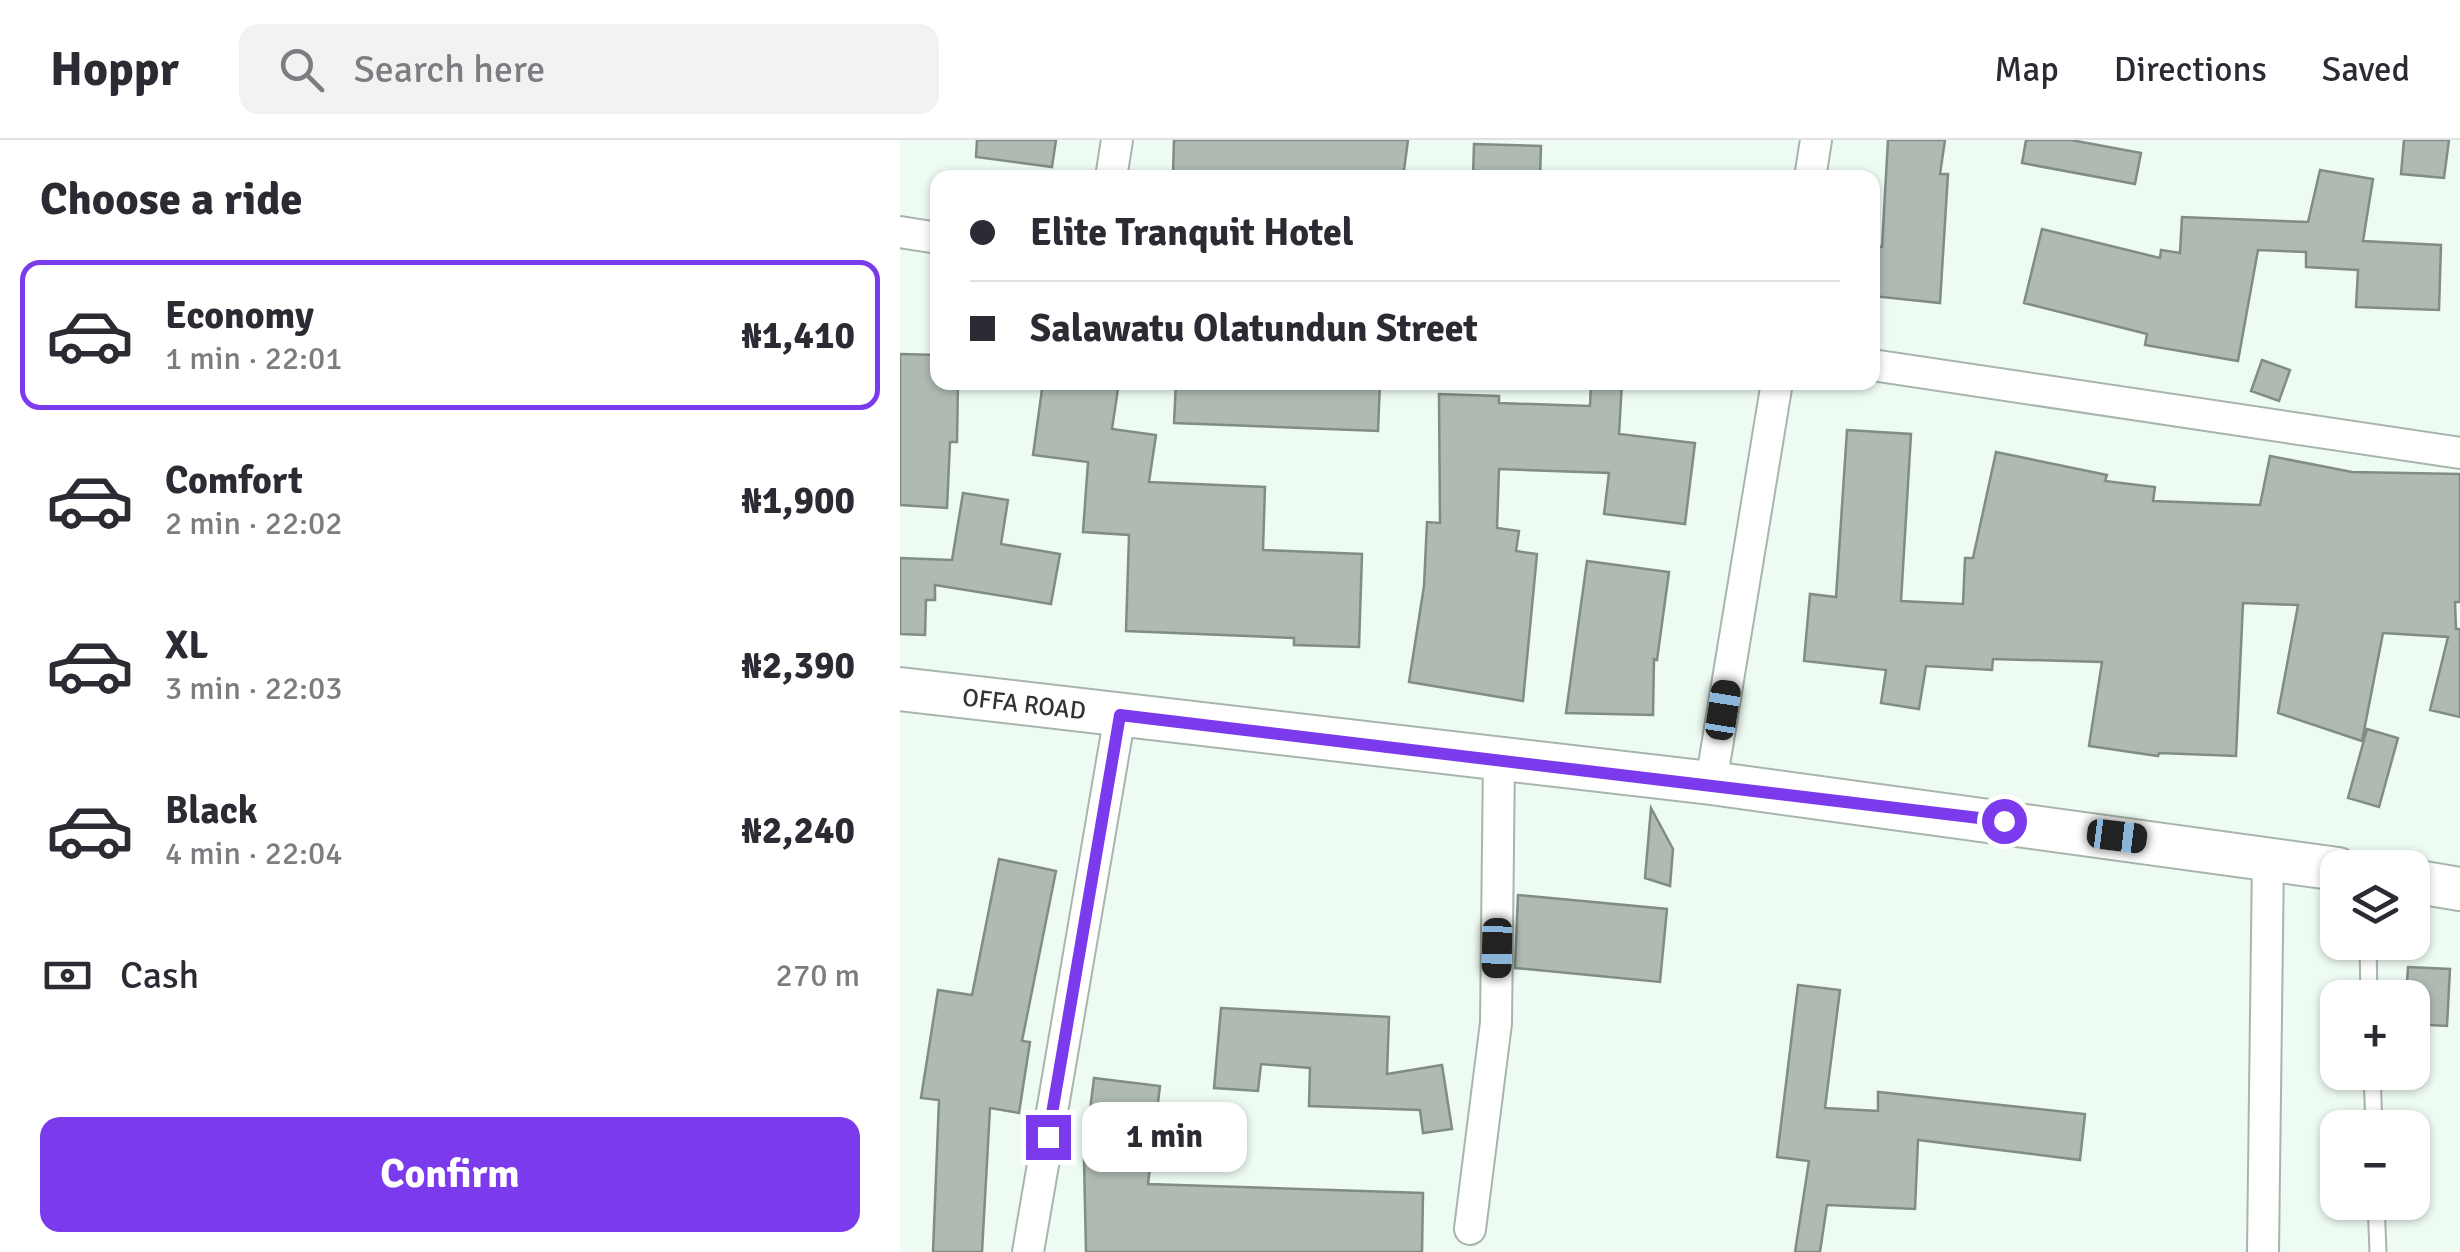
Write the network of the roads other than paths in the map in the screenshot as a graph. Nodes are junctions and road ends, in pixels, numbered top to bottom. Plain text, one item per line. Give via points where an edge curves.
1 (1117, 140) edge
2 (1816, 140) edge
3 (1112, 170) edge
4 (1811, 170) edge
5 (900, 232) edge
6 (930, 237) edge
7 (1880, 367) edge
8 (1776, 390) edge
9 (2460, 452) edge
10 (900, 689) edge
11 (1120, 715) junction
12 (1499, 758) junction
13 (1711, 784) junction
14 (2268, 856) junction
15 (2320, 866) edge
16 (2430, 885) edge
17 (2460, 889) edge
18 (2377, 1220) edge
19 (1470, 1230) dead end
20 (1028, 1252) edge
21 (2264, 1252) edge
22 (2378, 1252) edge

1 - 3 street
2 - 4 street
5 - 6 street
7 - 9 street
8 - 13 street
10 - 11 street, OFFA ROAD
11 - 12 street, OFFA ROAD
11 - 20 street
12 - 13 street, OFFA ROAD
12 - 19 street via 1496,1023
13 - 14 street, OFFA ROAD
14 - 15 street, OFFA ROAD
14 - 21 street
16 - 17 street
18 - 22 lane

